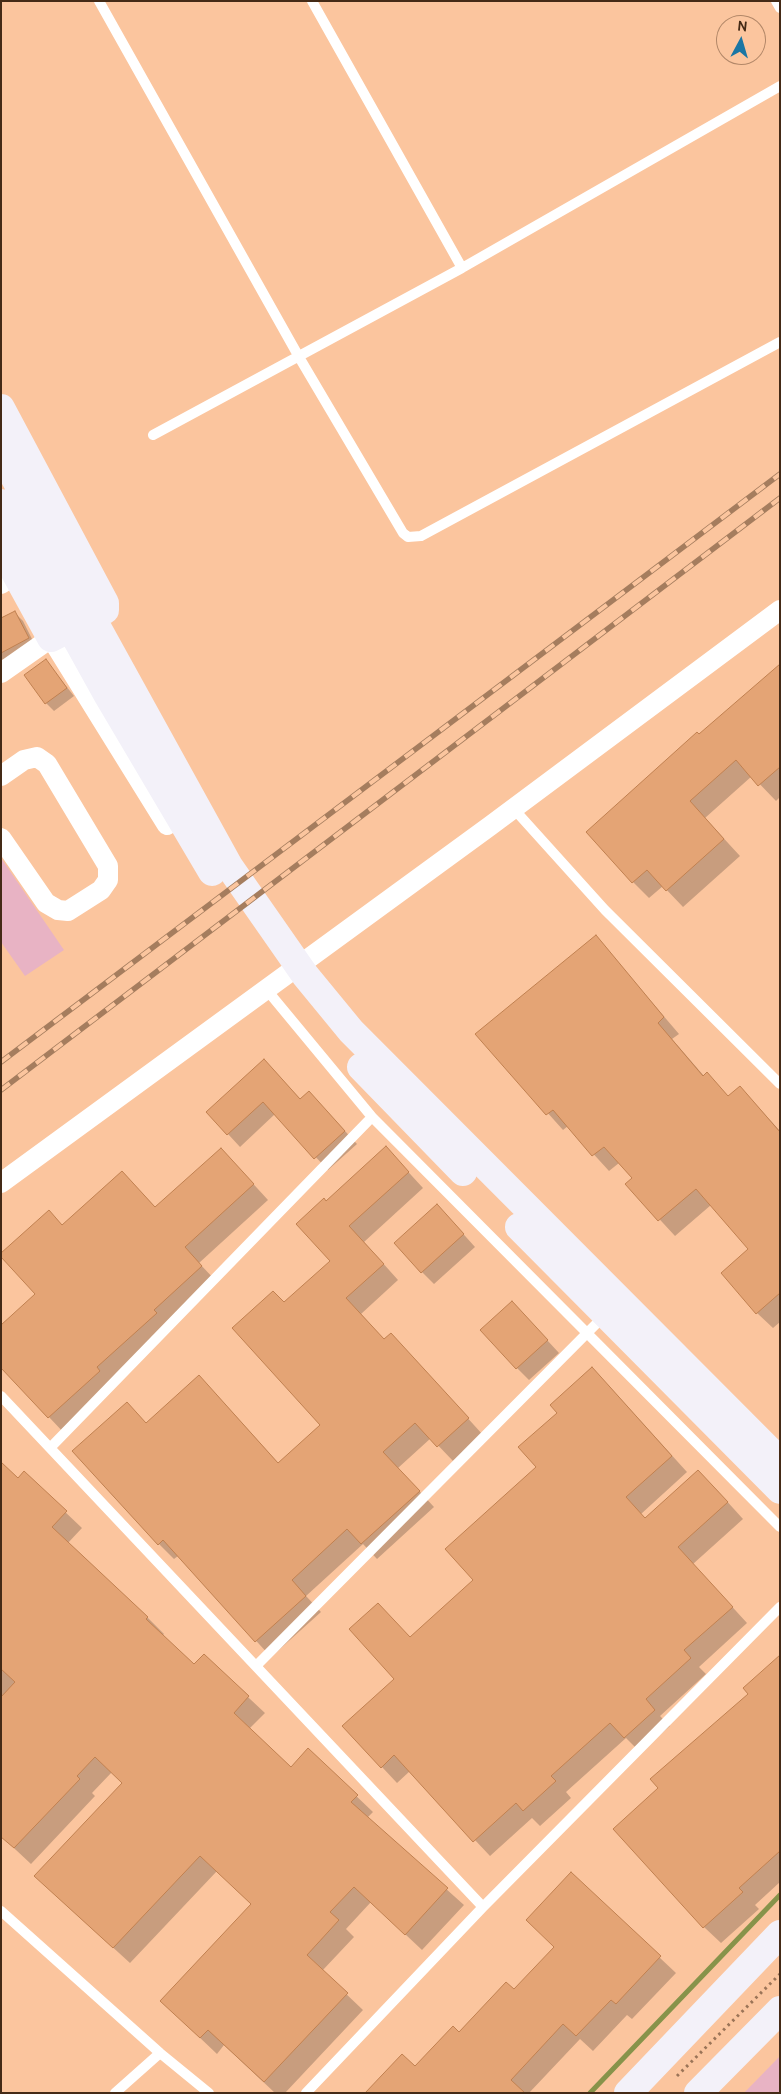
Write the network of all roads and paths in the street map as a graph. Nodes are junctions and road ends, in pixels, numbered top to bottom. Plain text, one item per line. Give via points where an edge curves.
1 (99, 1) edge
2 (312, 1) edge
3 (776, 1) edge
4 (780, 8) edge
5 (780, 86) edge
6 (462, 268) junction
7 (780, 342) edge
8 (299, 358) junction
9 (1, 408) edge
10 (153, 435) dead end
11 (1, 453) edge
12 (1, 503) edge
13 (13, 545) edge
14 (9, 579) edge
15 (780, 610) edge
16 (51, 638) junction
17 (1, 673) edge
18 (1, 776) edge
19 (513, 808) junction
20 (167, 825) dead end
21 (1, 838) edge
22 (266, 989) junction
23 (780, 1084) edge
24 (372, 1117) junction
25 (1, 1183) edge
26 (511, 1206) junction
27 (597, 1324) junction
28 (1, 1396) edge
29 (50, 1448) junction
30 (780, 1461) edge
31 (780, 1490) edge
32 (780, 1527) edge
33 (780, 1607) edge
34 (256, 1666) junction
35 (483, 1907) junction
36 (1, 1911) edge
37 (780, 1934) edge
38 (780, 1974) edge
39 (780, 2010) edge
40 (160, 2053) junction
41 (675, 2079) dead end
42 (116, 2093) edge
43 (209, 2093) edge
44 (306, 2093) edge
45 (628, 2093) edge
46 (698, 2093) edge

1 - 8 lane
2 - 6 lane
3 - 4 lane
5 - 6 lane
6 - 8 lane
7 - 8 lane via 414,538 403,533
8 - 10 lane
9 - 16 main road via 105,603 105,610
11 - 26 main road via 229,866 269,927 350,1031
12 - 13 main road
13 - 14 main road
13 - 26 main road via 108,696 208,866 306,1007 347,1053
14 - 16 main road
15 - 19 street
16 - 17 street
16 - 20 street
18 - 21 street via 24,760 37,757 47,764 108,866 108,880 102,890 68,912 58,910 46,903
19 - 22 street
19 - 23 lane via 605,910
22 - 24 lane
22 - 25 street
24 - 27 lane
24 - 29 lane
26 - 27 main road
26 - 30 main road
27 - 31 main road
27 - 32 lane
27 - 34 lane
28 - 29 lane
29 - 34 lane
33 - 35 lane
34 - 35 lane
35 - 44 lane
36 - 40 lane
37 - 45 main road
38 - 41 path
39 - 46 main road
40 - 42 lane
40 - 43 lane

